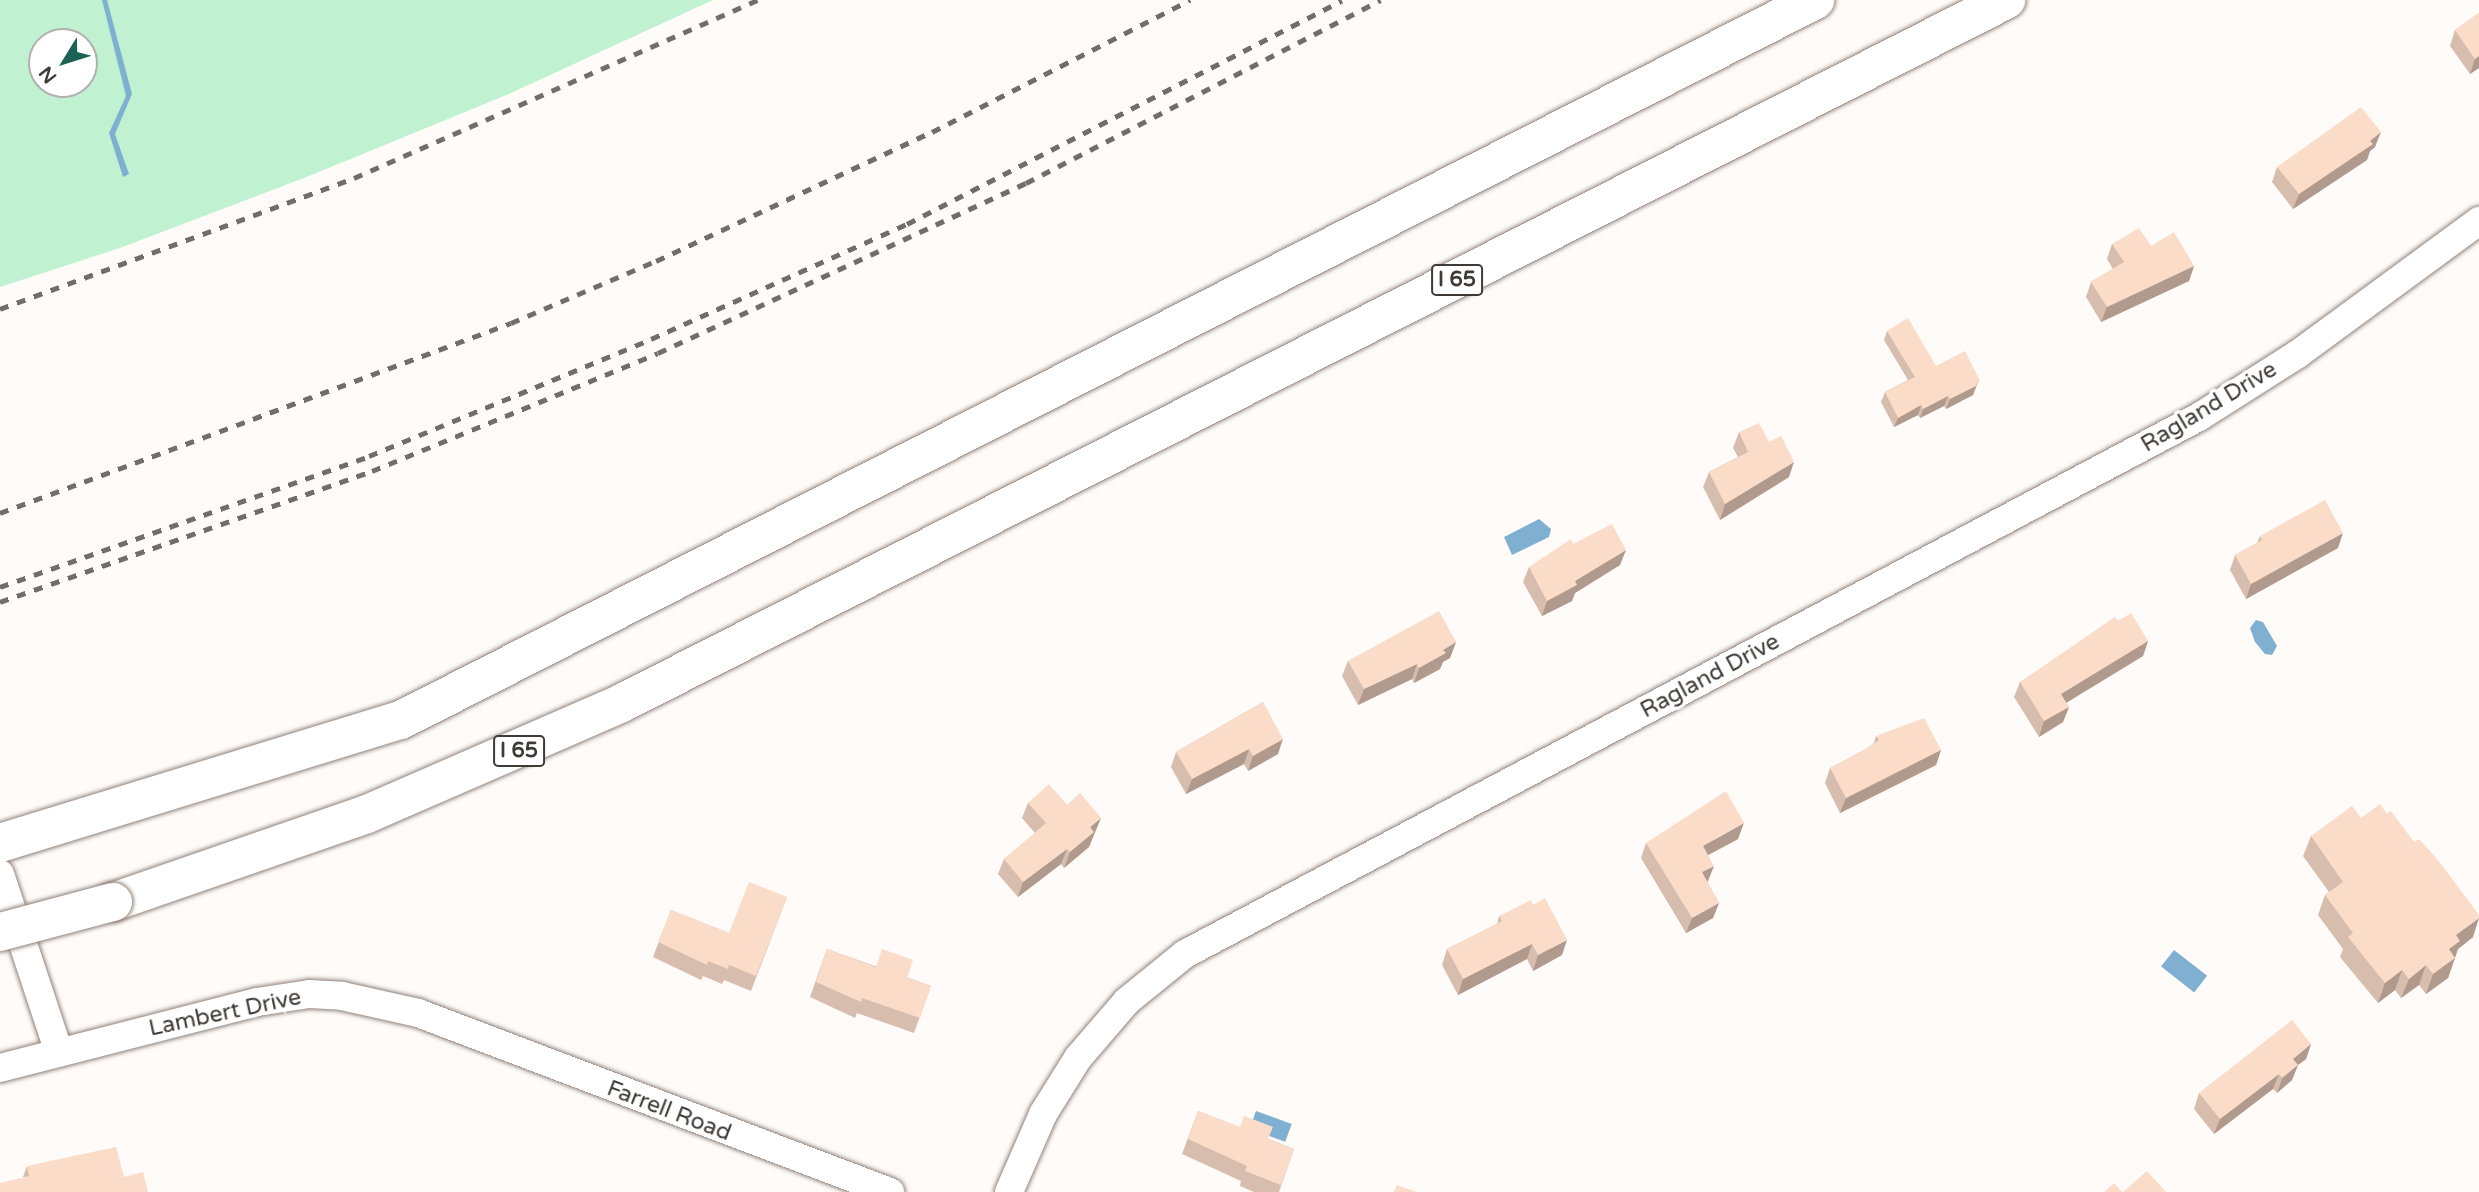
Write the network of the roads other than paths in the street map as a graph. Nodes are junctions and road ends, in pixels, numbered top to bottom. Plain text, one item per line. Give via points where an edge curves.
1 (1815, 0) edge
2 (2006, 0) edge
3 (2479, 221) edge
4 (0, 843) edge
5 (0, 874) edge
6 (0, 932) edge
7 (450, 1025) joint
8 (59, 1052) junction
9 (0, 1068) edge
10 (890, 1192) edge
11 (1009, 1192) edge

1 - 4 highway via 401,720
2 - 6 highway, I 65, bridge via 620,704 367,814 113,902
3 - 11 street, Ragland Drive via 2298,354 2199,416 1185,954 1127,1001 1078,1058 1042,1114
5 - 8 street
7 - 8 street, Lambert Drive via 379,1001 309,994 257,1002
7 - 10 street, Farrell Road
8 - 9 street, Lambert Drive

